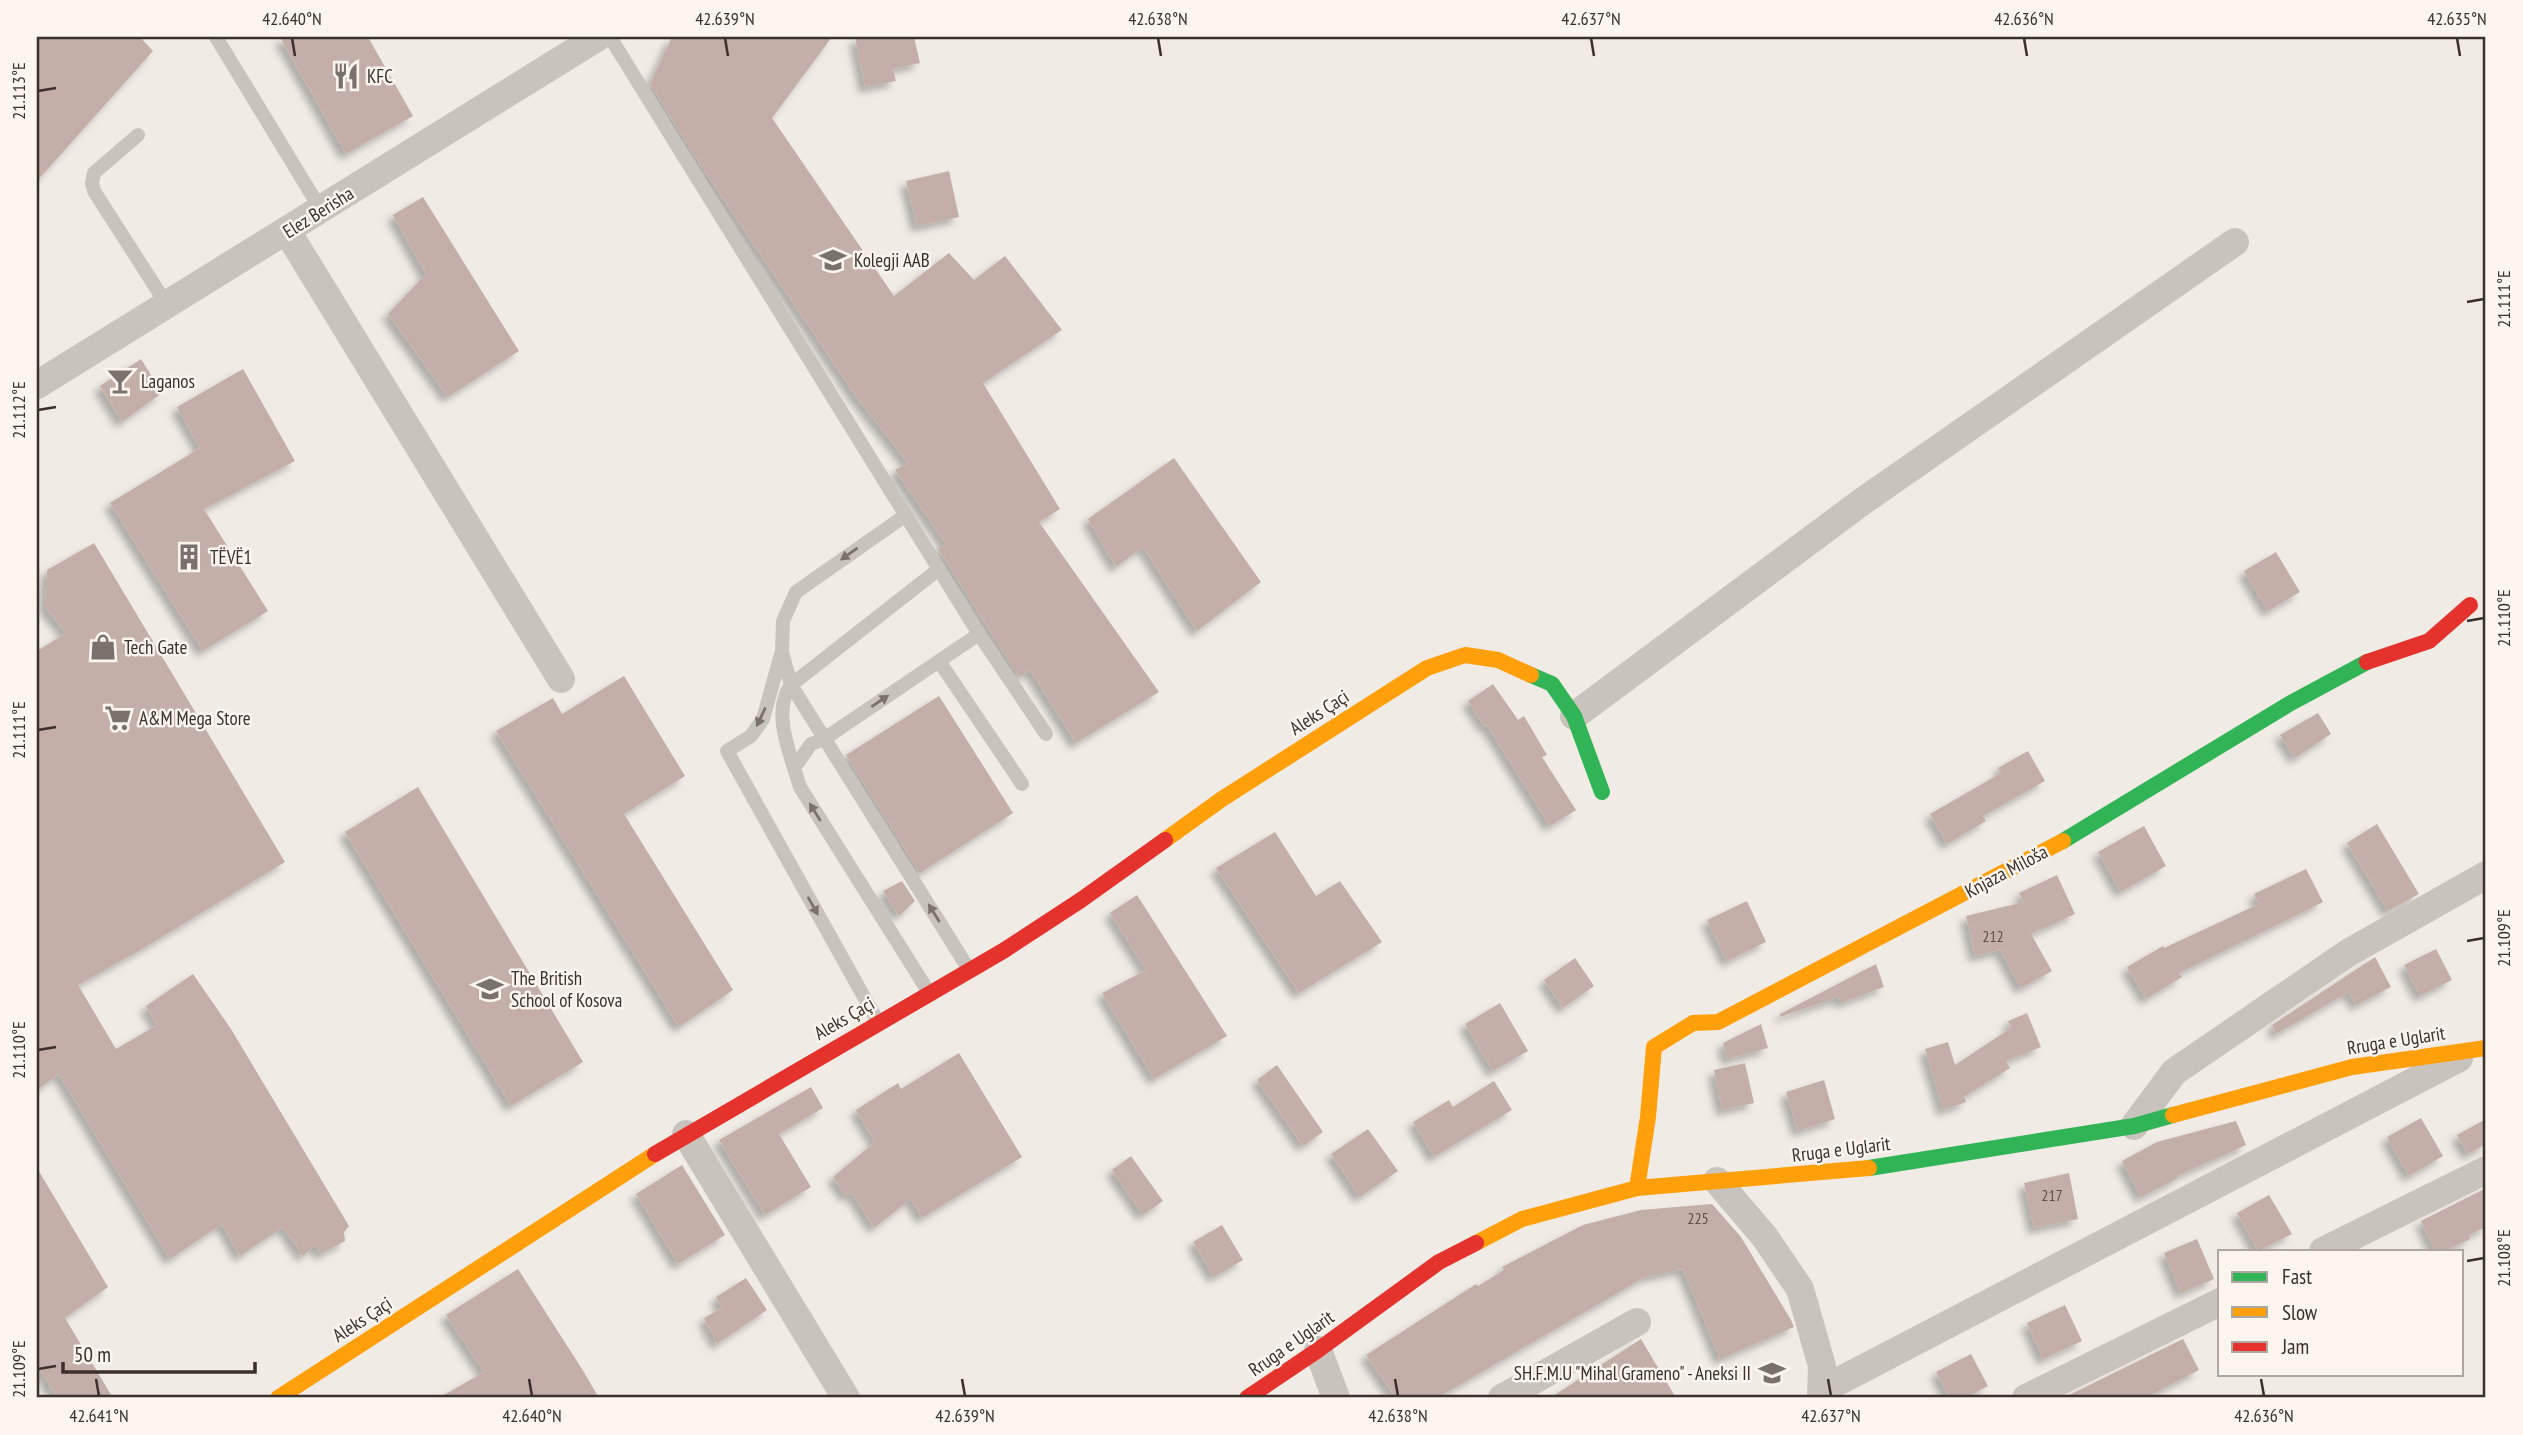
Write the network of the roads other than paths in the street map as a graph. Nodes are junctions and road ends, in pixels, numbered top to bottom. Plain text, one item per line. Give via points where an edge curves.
1 (216, 37) edge
2 (598, 37) edge
3 (610, 37) edge
4 (138, 135) dead end
5 (321, 210) junction
6 (288, 232) junction
7 (2235, 242) dead end
8 (167, 305) junction
9 (37, 385) edge
10 (905, 515) junction
11 (939, 569) junction
12 (2470, 605) dead end
13 (979, 634) junction
14 (782, 652) junction
15 (939, 661) junction
16 (561, 679) dead end
17 (791, 685) junction
18 (1574, 716) junction
19 (1046, 734) dead end
20 (824, 739) junction
21 (794, 768) junction
22 (1022, 784) dead end
23 (1602, 792) dead end
24 (2486, 875) edge
25 (970, 971) junction
26 (929, 994) junction
27 (879, 1023) junction
28 (2482, 1048) edge
29 (2134, 1126) junction
30 (686, 1134) junction
31 (2486, 1171) edge
32 (1717, 1181) junction
33 (1637, 1188) junction
34 (2325, 1250) edge
35 (2218, 1303) edge
36 (1637, 1322) dead end
37 (1318, 1350) junction
38 (1821, 1394) edge
39 (278, 1398) edge
40 (846, 1398) edge
41 (1247, 1398) edge
42 (1336, 1398) edge
43 (1502, 1398) edge
44 (2026, 1398) edge

1 - 5 lane
2 - 5 street, Elez Berisha
3 - 10 lane
4 - 8 lane via 94,173 93,187
5 - 6 street, Elez Berisha
6 - 8 street, Elez Berisha
6 - 16 street
7 - 18 street via 1863,500
8 - 9 street, Elez Berisha
10 - 11 lane
10 -> 14 lane via 796,592 783,621
11 - 13 lane
11 - 17 lane
12 - 33 street, Knjaza Miloša via 2429,641 2369,660 2072,836 1718,1022 1693,1023 1654,1047
13 - 15 lane
13 - 19 lane
14 - 17 lane
14 -> 27 lane via 763,719 751,736 727,751
20 -> 15 lane
15 - 22 lane
17 - 20 lane
17 - 21 lane via 784,694 783,717
18 - 23 street, Aleks Çaçi
18 - 25 street, Aleks Çaçi via 1552,684 1498,660 1465,655 1427,668 1222,799 1081,900
20 - 21 lane via 811,744
25 -> 20 lane
26 -> 21 lane via 800,787
24 - 29 street via 2348,953 2174,1072
25 - 26 street, Aleks Çaçi
26 - 27 street, Aleks Çaçi
27 - 30 street, Aleks Çaçi
28 - 29 street, Rruga e Uglarit via 2352,1067
28 - 38 street
29 - 32 street, Rruga e Uglarit via 1846,1172
30 - 39 street, Aleks Çaçi
30 - 40 street
31 - 34 street
32 - 33 street, Rruga e Uglarit
32 - 38 street via 1764,1236 1800,1289 1822,1366
33 - 37 street, Rruga e Uglarit via 1510,1225 1439,1262
35 - 44 street
36 - 43 street
37 - 41 street, Rruga e Uglarit
37 - 42 street

